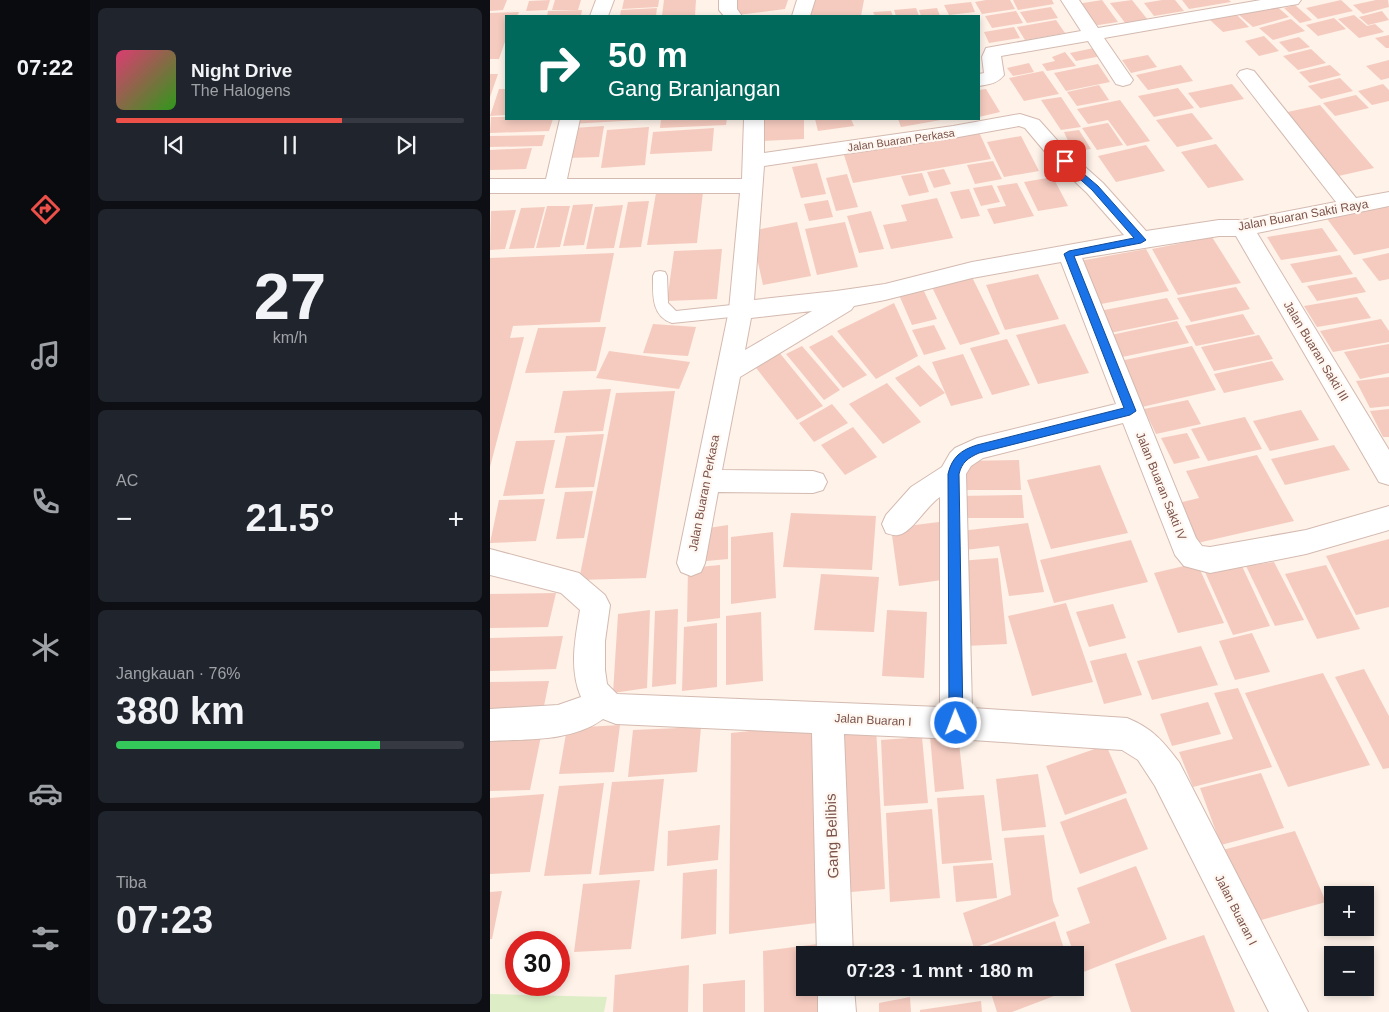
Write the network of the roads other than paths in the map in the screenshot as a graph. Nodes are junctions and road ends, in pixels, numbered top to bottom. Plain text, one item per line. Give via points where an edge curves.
1 (605, 0) edge
2 (728, 0) edge
3 (806, 0) edge
4 (1070, 0) edge
5 (1292, 0) edge
6 (599, 15) edge
7 (732, 15) edge
8 (801, 15) edge
9 (1092, 36) junction
10 (1247, 75) dead end
11 (980, 80) edge
12 (1123, 80) dead end
13 (570, 120) edge
14 (754, 120) edge
15 (754, 161) junction
16 (555, 185) junction
17 (490, 186) edge
18 (750, 186) junction
19 (1389, 199) edge
20 (1352, 206) junction
21 (1243, 228) junction
22 (1141, 240) junction
23 (1069, 254) junction
24 (660, 276) dead end
25 (855, 297) junction
26 (741, 310) junction
27 (728, 372) junction
28 (1130, 411) junction
29 (953, 474) junction
30 (1389, 474) edge
31 (706, 481) junction
32 (813, 482) dead end
33 (1389, 518) edge
34 (896, 524) dead end
35 (490, 562) edge
36 (691, 563) dead end
37 (601, 701) junction
38 (828, 718) junction
39 (956, 723) junction
40 (490, 725) edge
41 (835, 946) edge
42 (836, 996) edge
43 (837, 1012) edge
44 (1288, 1012) edge

1 - 6 street
2 - 7 street via 728,10
3 - 8 street
4 - 9 street
5 - 9 street
9 - 11 street via 993,52 994,75
9 - 12 street
10 - 20 street
13 - 16 street
14 - 15 street
15 - 18 street, Jalan Buaran Perkasa
15 - 22 street, Jalan Buaran Perkasa via 883,134 1020,120 1032,124
16 - 17 street
16 - 18 street
18 - 26 street, Jalan Buaran Perkasa
19 - 20 street, Jalan Buaran Sakti Raya
20 - 21 street, Jalan Buaran Sakti Raya
21 - 22 street, Jalan Buaran Sakti Raya via 1219,228
21 - 30 street, Jalan Buaran Sakti III
22 - 23 street, Jalan Buaran Sakti Raya
23 - 25 street, Jalan Buaran Sakti Raya via 972,270
23 - 28 street, Jalan Buaran Sakti IV
24 - 26 lane via 661,305 672,317
25 - 26 street, Jalan Buaran Sakti Raya
25 - 27 street
26 - 27 street, Jalan Buaran Perkasa
27 - 31 street, Jalan Buaran Perkasa
28 - 29 street via 977,449 964,454
28 - 33 street, Jalan Buaran Sakti IV via 1186,546 1194,557 1210,560 1306,542
29 - 34 street via 921,496
29 - 39 street
31 - 32 street
31 - 36 street, Jalan Buaran Perkasa
35 - 37 street via 569,582 595,605 588,664 594,689
37 - 38 street, Jalan Buaran I via 616,709
37 - 40 street via 585,712 558,721
38 - 39 street, Jalan Buaran I
38 - 41 street, Gang Belibis
39 - 44 street, Jalan Buaran I via 1127,734 1149,749 1167,774
42 - 43 street

